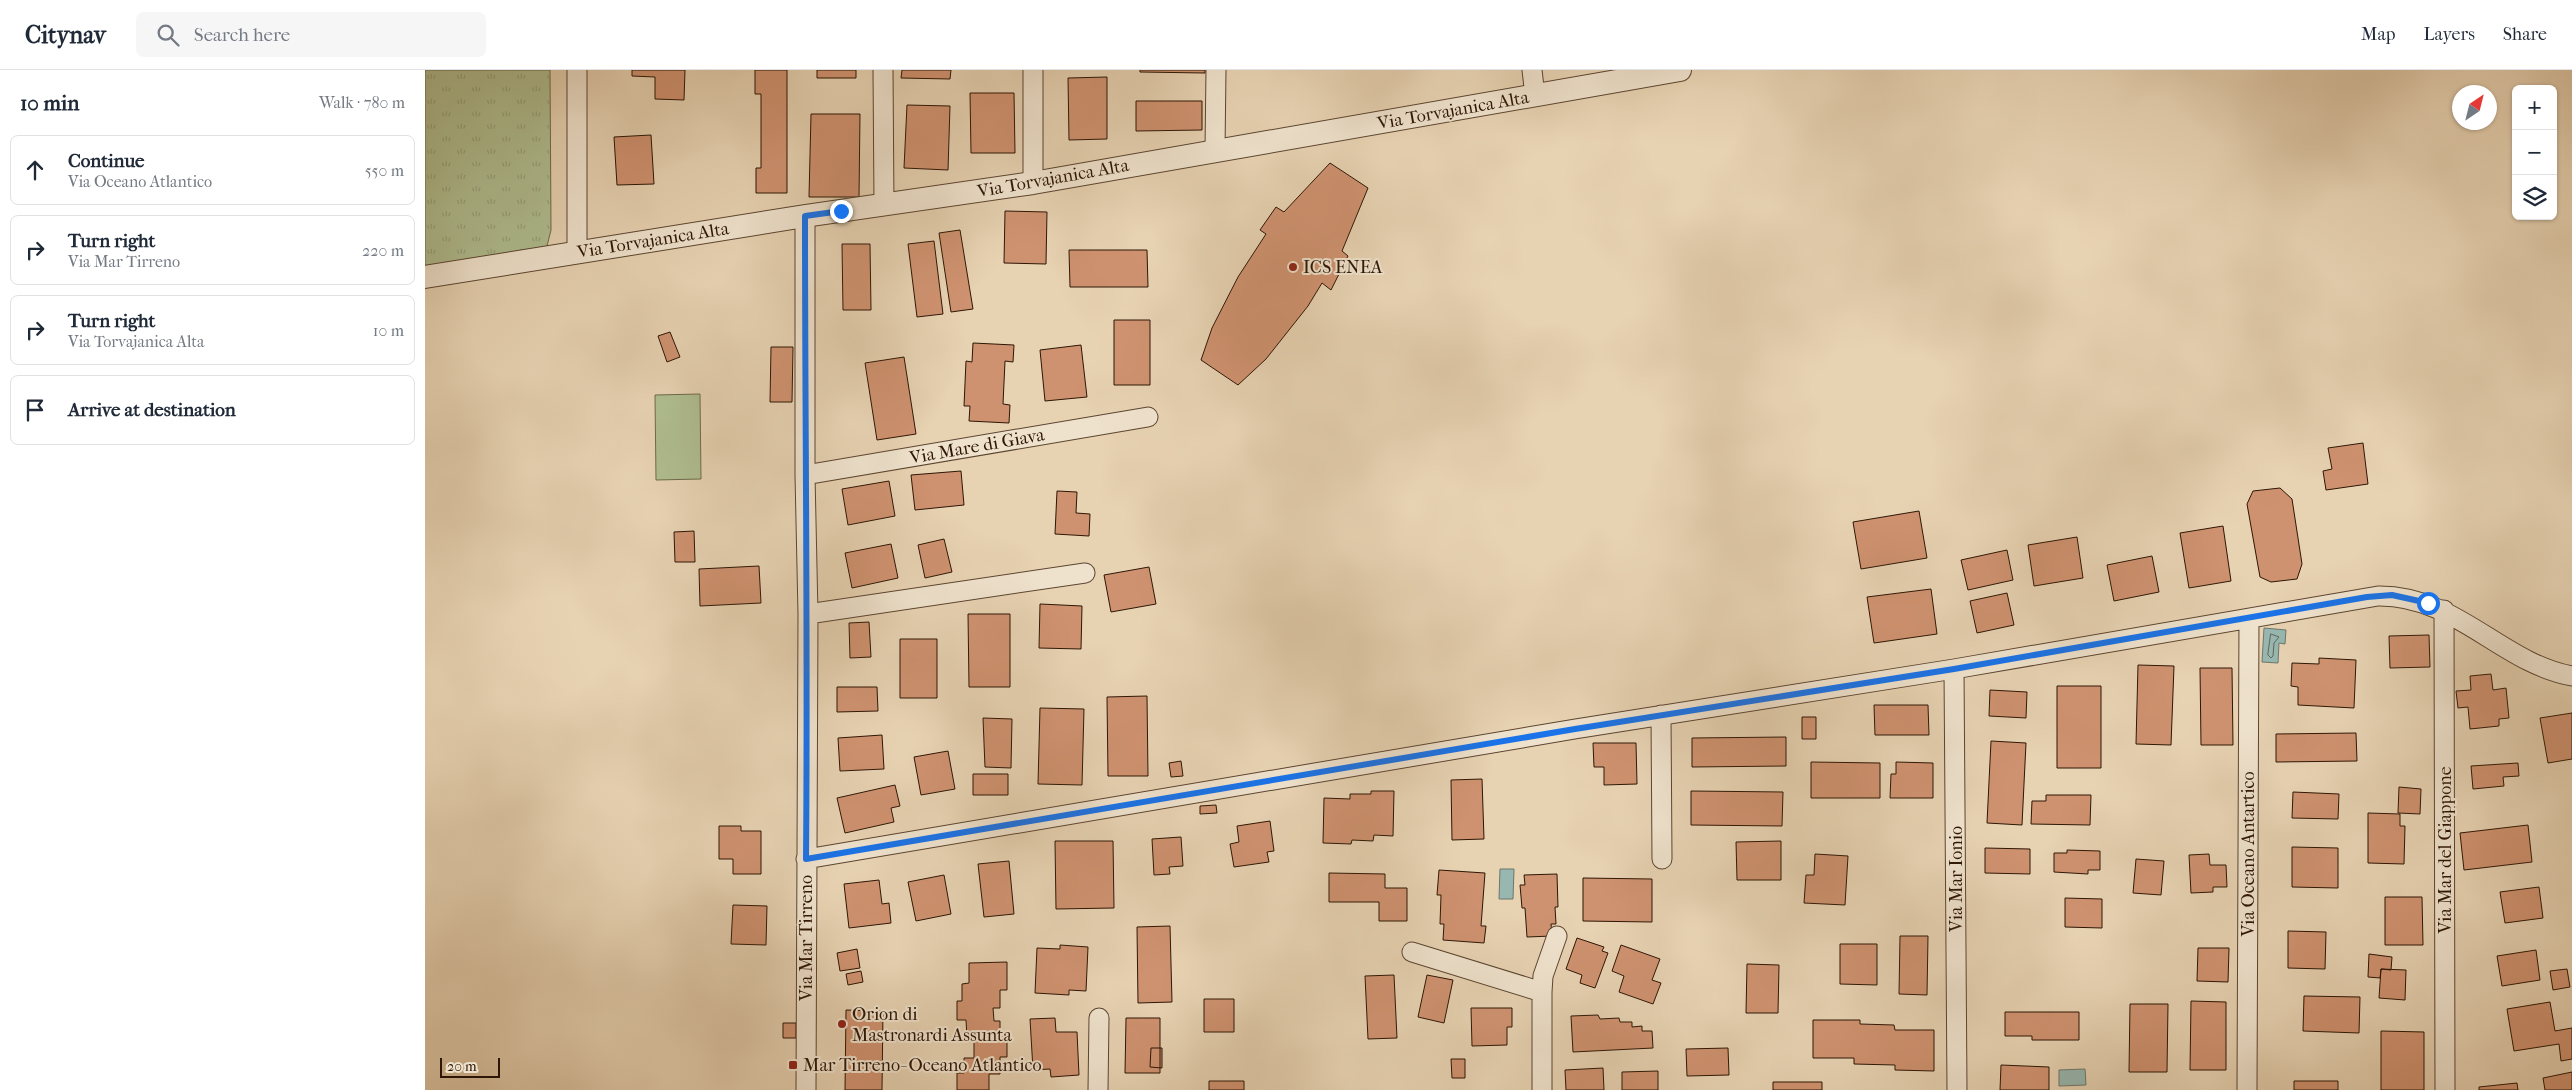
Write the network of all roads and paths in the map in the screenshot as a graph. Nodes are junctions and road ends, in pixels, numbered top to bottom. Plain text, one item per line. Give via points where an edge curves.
1 (577, 70) edge
2 (883, 70) edge
3 (1033, 70) edge
4 (1216, 70) edge
5 (1533, 70) edge
6 (1680, 70) edge
7 (1535, 96) junction
8 (1215, 150) junction
9 (1033, 183) junction
10 (883, 205) junction
11 (805, 216) junction
12 (577, 252) junction
13 (425, 276) edge
14 (1148, 417) dead end
15 (805, 476) junction
16 (1085, 573) dead end
17 (2444, 610) junction
18 (808, 614) junction
19 (2249, 618) junction
20 (1954, 669) junction
21 (2572, 676) edge
22 (1661, 715) junction
23 (806, 859) junction
24 (1662, 859) dead end
25 (1557, 936) dead end
26 (1412, 952) dead end
27 (1542, 992) junction
28 (1099, 1018) dead end
29 (806, 1090) edge
30 (1098, 1090) edge
31 (1543, 1090) edge
32 (1957, 1090) edge
33 (2247, 1090) edge
34 (2445, 1090) edge

1 - 12 street
2 - 10 street
3 - 9 street
4 - 8 street
5 - 7 street
6 - 7 street, Via Torvajanica Alta
7 - 8 street, Via Torvajanica Alta
8 - 9 street, Via Torvajanica Alta
9 - 10 street, Via Torvajanica Alta
10 - 11 street, Via Torvajanica Alta
11 - 12 street, Via Torvajanica Alta
11 - 15 street, Via Mar Tirreno
12 - 13 street, Via Torvajanica Alta
14 - 15 street, Via Mare di Giava
15 - 18 street, Via Mar Tirreno
16 - 18 street
17 - 19 street via 2409,598 2379,596
17 - 21 street via 2535,664
17 - 34 street, Via Mar del Giappone
18 - 23 street, Via Mar Tirreno
19 - 20 street
19 - 33 street, Via Oceano Antartico
20 - 22 street
20 - 32 street, Via Mar Ionio
22 - 23 street
22 - 24 street
23 - 29 street, Via Mar Tirreno
25 - 27 street via 1543,976
26 - 27 street
27 - 31 street
28 - 30 street

